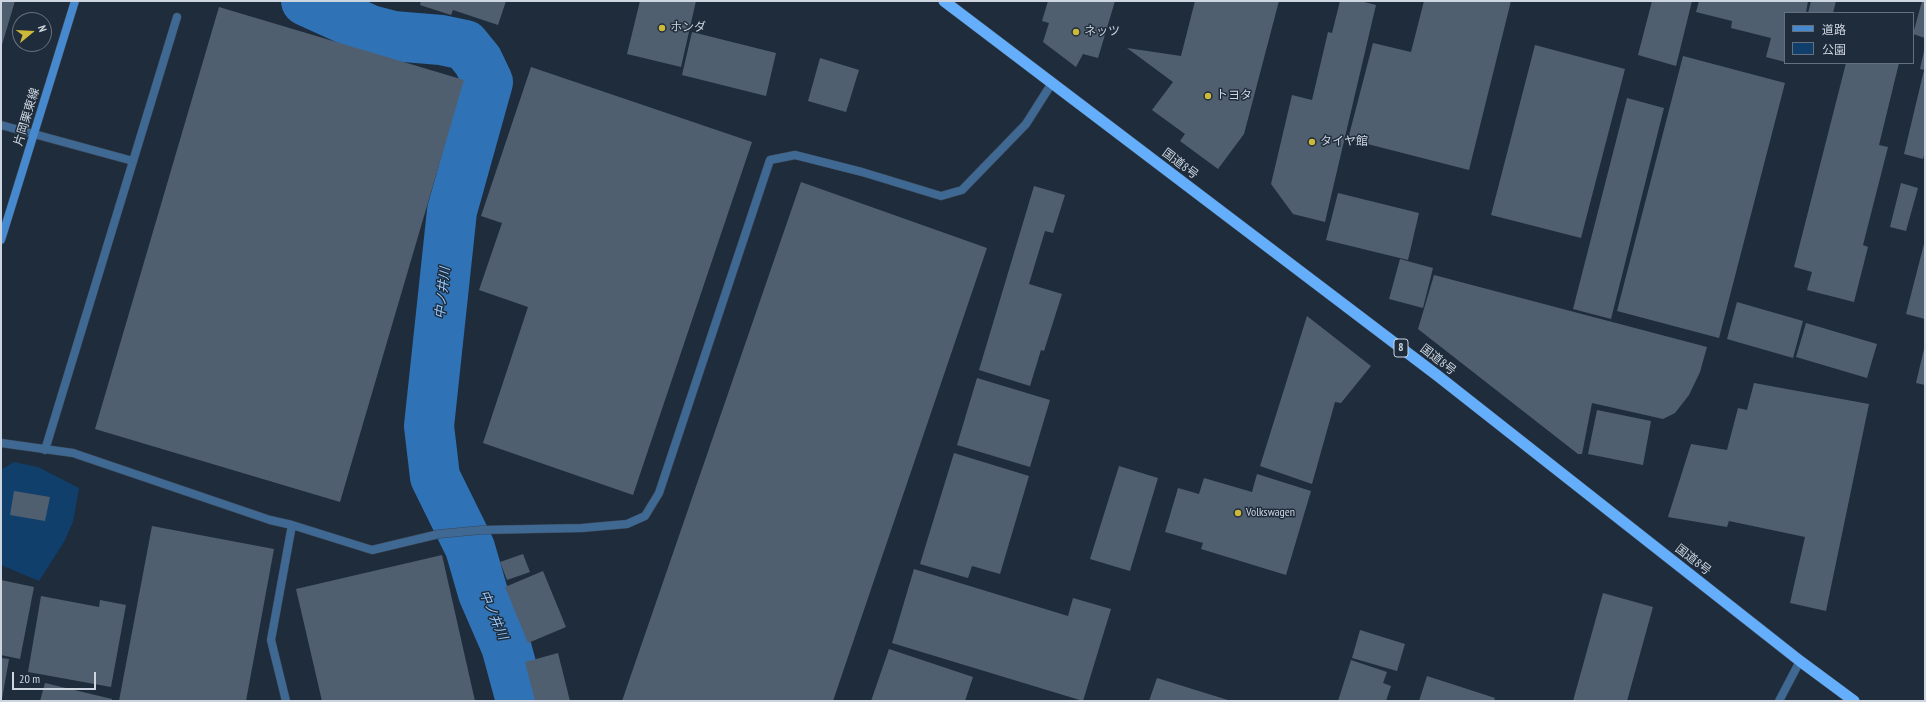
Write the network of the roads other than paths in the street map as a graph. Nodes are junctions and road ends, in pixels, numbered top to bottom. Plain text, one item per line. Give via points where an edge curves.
1 (75, 1) edge
2 (944, 1) edge
3 (177, 17) dead end
4 (1052, 83) junction
5 (1, 125) edge
6 (34, 133) junction
7 (133, 161) junction
8 (1, 240) edge
9 (1, 443) edge
10 (45, 450) junction
11 (292, 525) junction
12 (1800, 661) junction
13 (286, 701) edge
14 (1779, 701) edge
15 (1854, 701) edge

1 - 6 main road, 片岡栗東線
2 - 4 highway, 国道8号 / 8
3 - 7 street
4 - 11 street via 1026,124 962,190 941,196 795,155 770,160 659,493 644,516 627,524 605,526 480,530 439,534 372,550
4 - 12 highway, 国道8号 / 8 via 1438,376
5 - 6 street
6 - 7 street
6 - 8 main road, 片岡栗東線
7 - 10 street
9 - 10 street
10 - 11 street via 73,454 270,520
11 - 13 street via 271,640
12 - 14 street
12 - 15 highway, 国道8号 / 8

